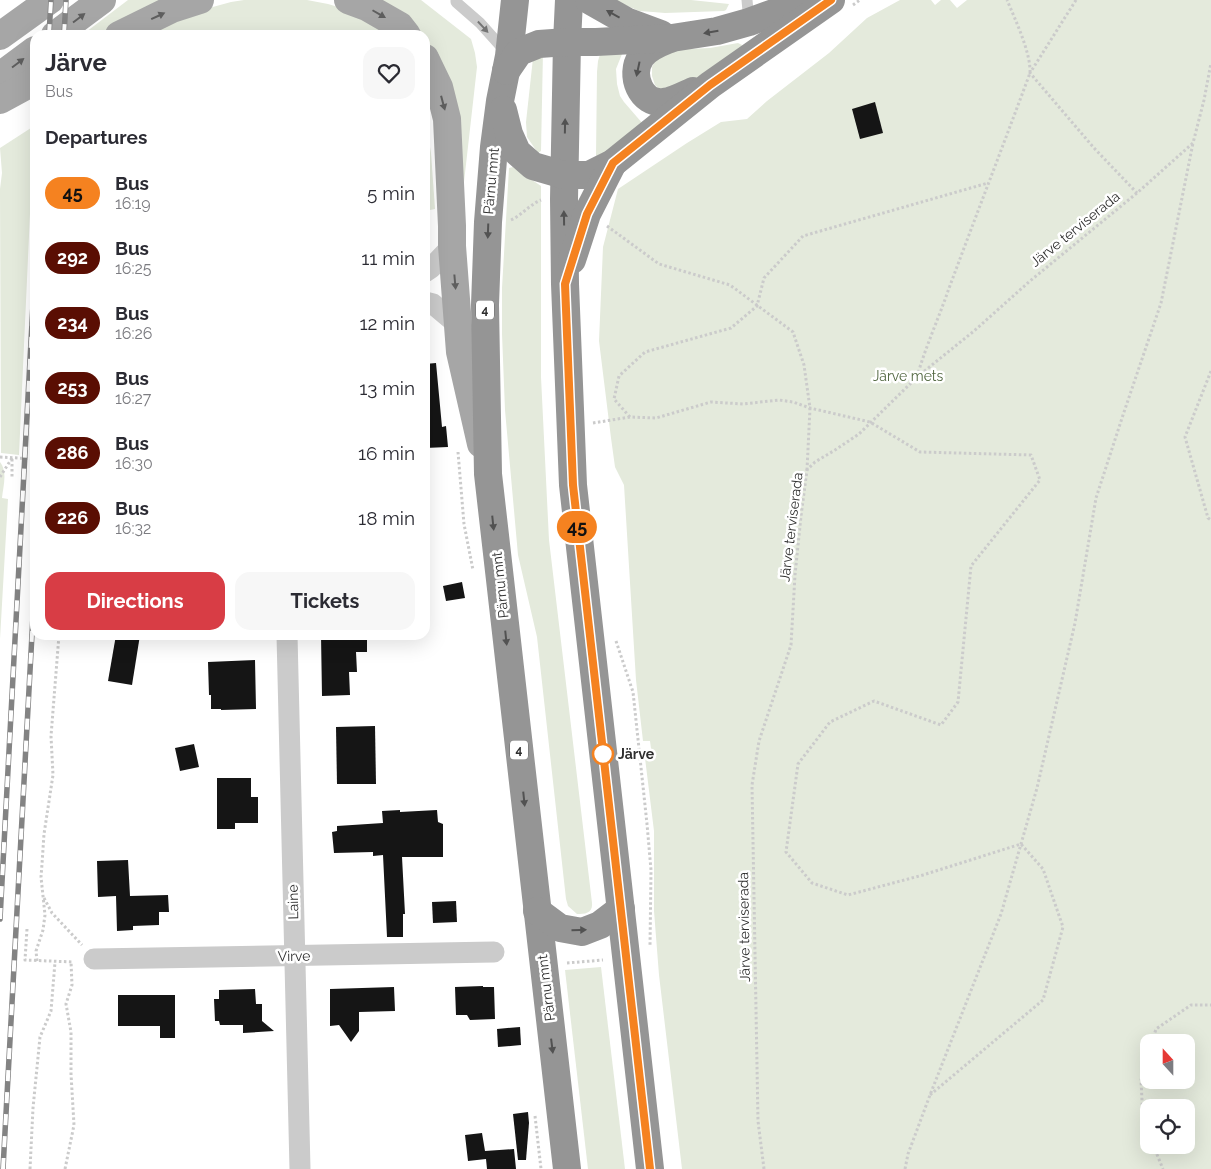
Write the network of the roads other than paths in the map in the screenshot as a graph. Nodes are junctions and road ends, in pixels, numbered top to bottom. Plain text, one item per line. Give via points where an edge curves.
1 (22, 0) edge
2 (50, 0) edge
3 (102, 0) edge
4 (200, 0) edge
5 (348, 0) edge
6 (515, 0) edge
7 (569, 0) edge
8 (589, 0) edge
9 (795, 0) edge
10 (831, 0) edge
11 (455, 1) edge
12 (748, 11) edge
13 (0, 18) edge
14 (62, 30) edge
15 (128, 30) edge
16 (403, 30) edge
17 (0, 36) edge
18 (672, 38) junction
19 (567, 42) junction
20 (30, 54) edge
21 (508, 63) junction
22 (430, 68) edge
23 (0, 76) edge
24 (30, 84) edge
25 (710, 85) junction
26 (0, 100) edge
27 (500, 101) junction
28 (613, 163) junction
29 (564, 175) junction
30 (452, 246) junction
31 (430, 269) edge
32 (565, 284) junction
33 (430, 303) edge
34 (458, 325) junction
35 (488, 474) junction
36 (287, 640) edge
37 (621, 909) junction
38 (537, 911) junction
39 (494, 952) dead end
40 (294, 956) junction
41 (94, 959) road end
42 (300, 1169) edge
43 (567, 1169) edge
44 (650, 1169) edge

1 - 13 main road
2 - 17 main road
14 -> 3 main road
15 -> 4 main road via 172,9
5 -> 16 main road via 367,7
6 - 21 highway, Pärnu mnt / 4
7 - 19 highway
18 -> 8 highway via 626,21
9 - 12 highway via 779,11
10 - 25 highway
11 -> 21 lane via 480,23
12 -> 18 highway via 716,31
18 - 19 highway
18 -> 25 highway via 641,57 636,77 642,93 656,102 665,102
19 - 21 highway via 539,44 520,52
29 -> 19 highway
23 -> 20 main road
21 - 27 highway, Pärnu mnt / 4
22 -> 30 main road via 439,87 447,119
24 - 26 main road
25 - 28 highway
27 - 29 highway via 518,152 533,166
27 -> 35 highway, Pärnu mnt / 4 via 488,222 485,304
28 - 29 highway via 588,175
28 - 32 highway via 587,214
32 -> 29 highway
30 - 31 street
30 -> 34 main road
32 - 37 highway via 573,485
33 - 34 street
34 - 35 main road via 460,352
35 -> 38 highway, Pärnu mnt / 4
36 - 40 street, Laine
38 -> 37 highway via 560,928 582,932 600,925
37 - 44 highway
38 -> 43 highway, Pärnu mnt / 4
39 - 40 street, Virve
40 - 41 street, Virve
40 - 42 street, Laine

